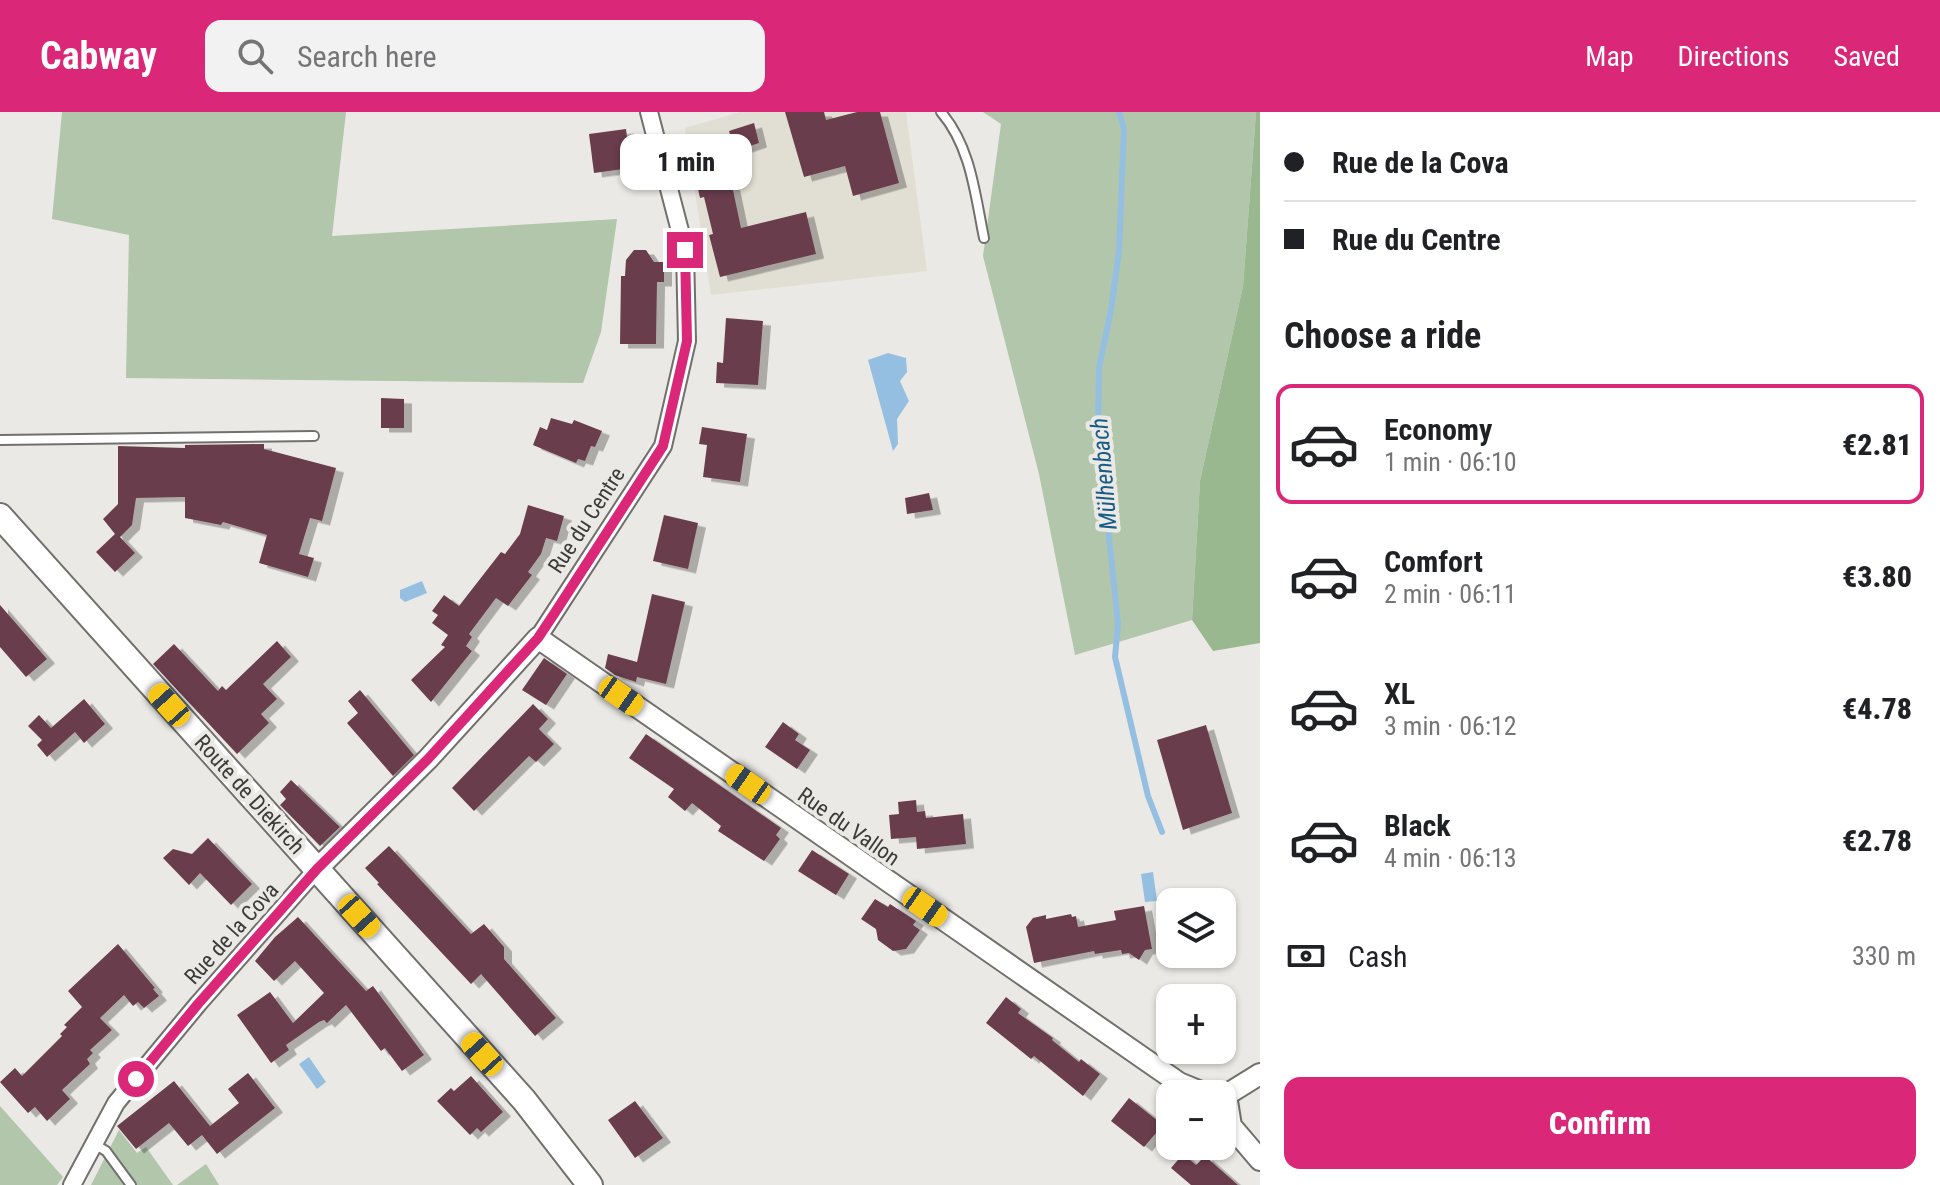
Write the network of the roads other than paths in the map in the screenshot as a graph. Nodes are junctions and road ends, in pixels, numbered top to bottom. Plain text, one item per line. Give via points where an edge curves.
1 (649, 112) edge
2 (941, 112) edge
3 (984, 238) dead end
4 (314, 436) dead end
5 (0, 440) edge
6 (0, 516) edge
7 (538, 638) junction
8 (317, 869) junction
9 (1260, 1074) edge
10 (1175, 1080) edge
11 (1236, 1087) edge
12 (1236, 1132) edge
13 (94, 1144) junction
14 (1260, 1160) edge
15 (72, 1185) edge
16 (131, 1185) edge
17 (590, 1185) edge

1 - 7 street, Rue du Centre via 685,250 687,341 663,446
2 - 3 lane via 967,156
4 - 5 lane
6 - 8 main road, Route de Diekirch
7 - 8 street, Rue du Centre via 428,759
7 - 10 street, Rue du Vallon
8 - 13 street, Rue de la Cova via 116,1103
8 - 17 main road, Route de Diekirch via 524,1100
9 - 11 street
12 - 14 street
13 - 15 street, Rue de la Cova
13 - 16 lane via 106,1151

